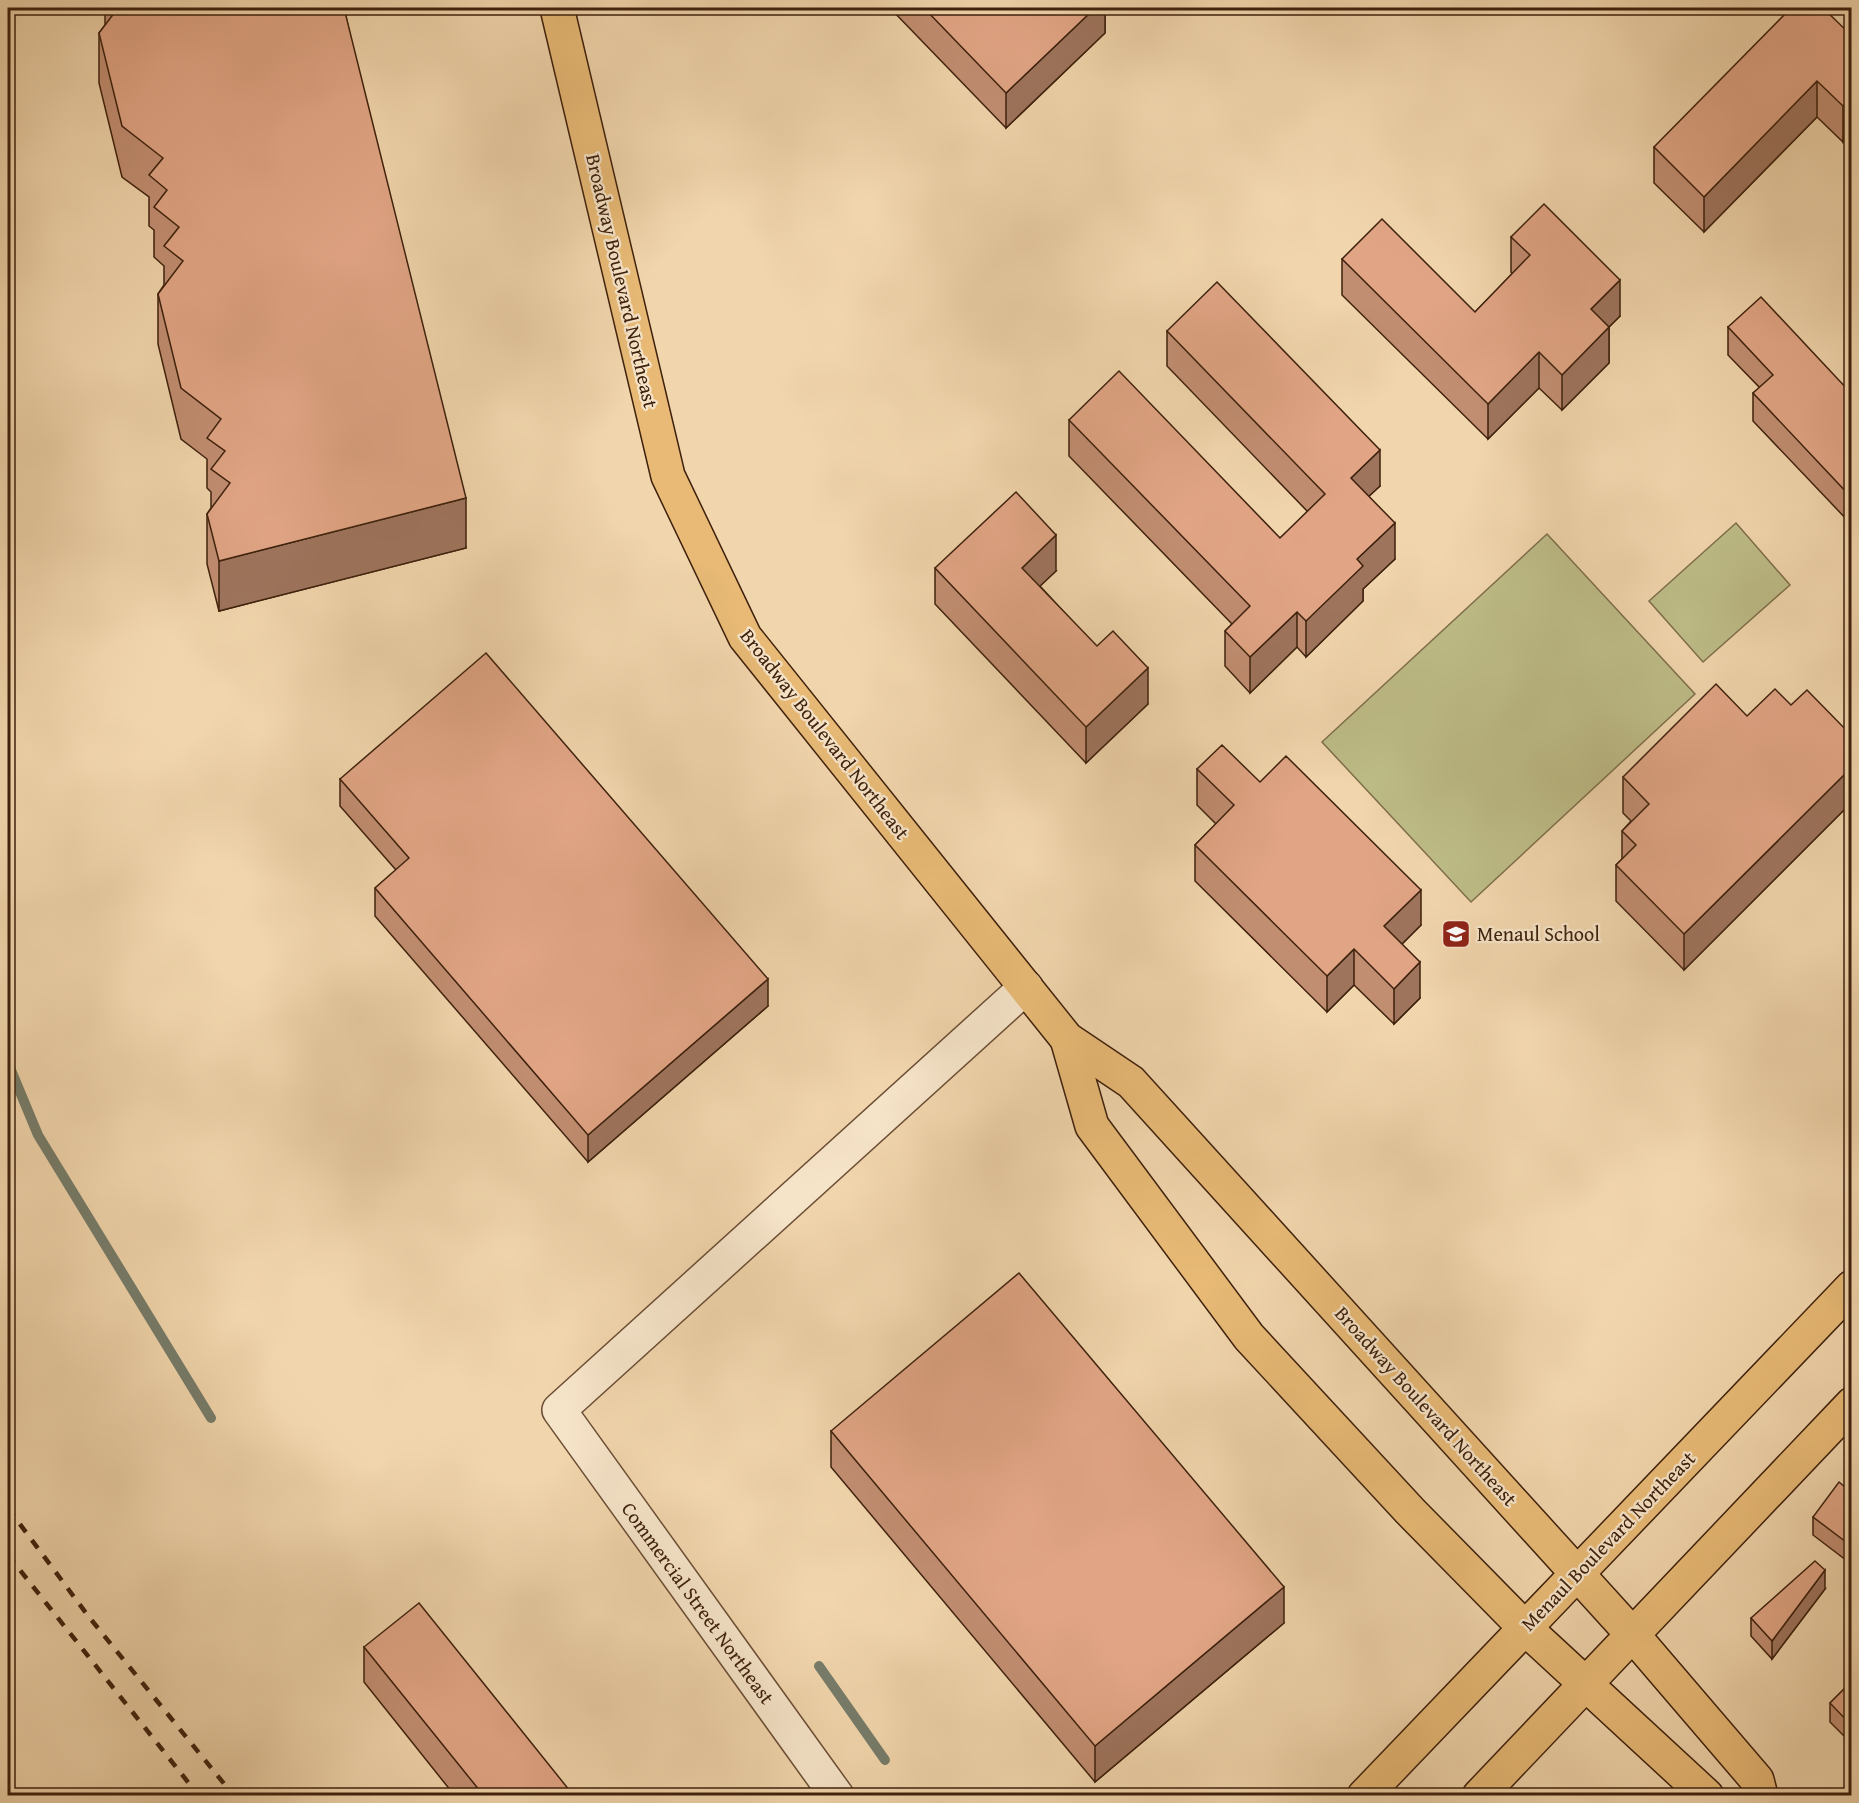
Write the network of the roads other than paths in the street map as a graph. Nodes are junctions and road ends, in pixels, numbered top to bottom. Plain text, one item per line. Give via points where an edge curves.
1 (557, 8) edge
2 (1026, 987) junction
3 (1067, 1039) junction
4 (1851, 1287) edge
5 (1851, 1404) edge
6 (1577, 1574) junction
7 (1524, 1627) junction
8 (1632, 1634) junction
9 (1586, 1683) junction
10 (837, 1796) edge
11 (1364, 1796) edge
12 (1479, 1796) edge
13 (1707, 1796) edge
14 (1761, 1796) edge

1 - 2 main road, Broadway Boulevard Northeast via 668,476 745,637
2 - 3 main road, Broadway Boulevard Northeast
2 - 10 street, Commercial Street Northeast via 559,1410
3 - 6 main road, Broadway Boulevard Northeast via 1131,1082
3 - 7 main road, Broadway Boulevard Northeast via 1092,1126 1249,1337 1410,1512
4 - 6 main road, Menaul Boulevard Northeast
5 - 8 main road
6 - 7 main road, Menaul Boulevard Northeast
6 - 8 main road, Broadway Boulevard Northeast
7 - 9 main road, Broadway Boulevard Northeast
7 - 11 main road, Menaul Boulevard Northeast
8 - 9 main road
8 - 14 main road, Broadway Boulevard Northeast via 1757,1780
9 - 12 main road
9 - 13 main road, Broadway Boulevard Northeast

